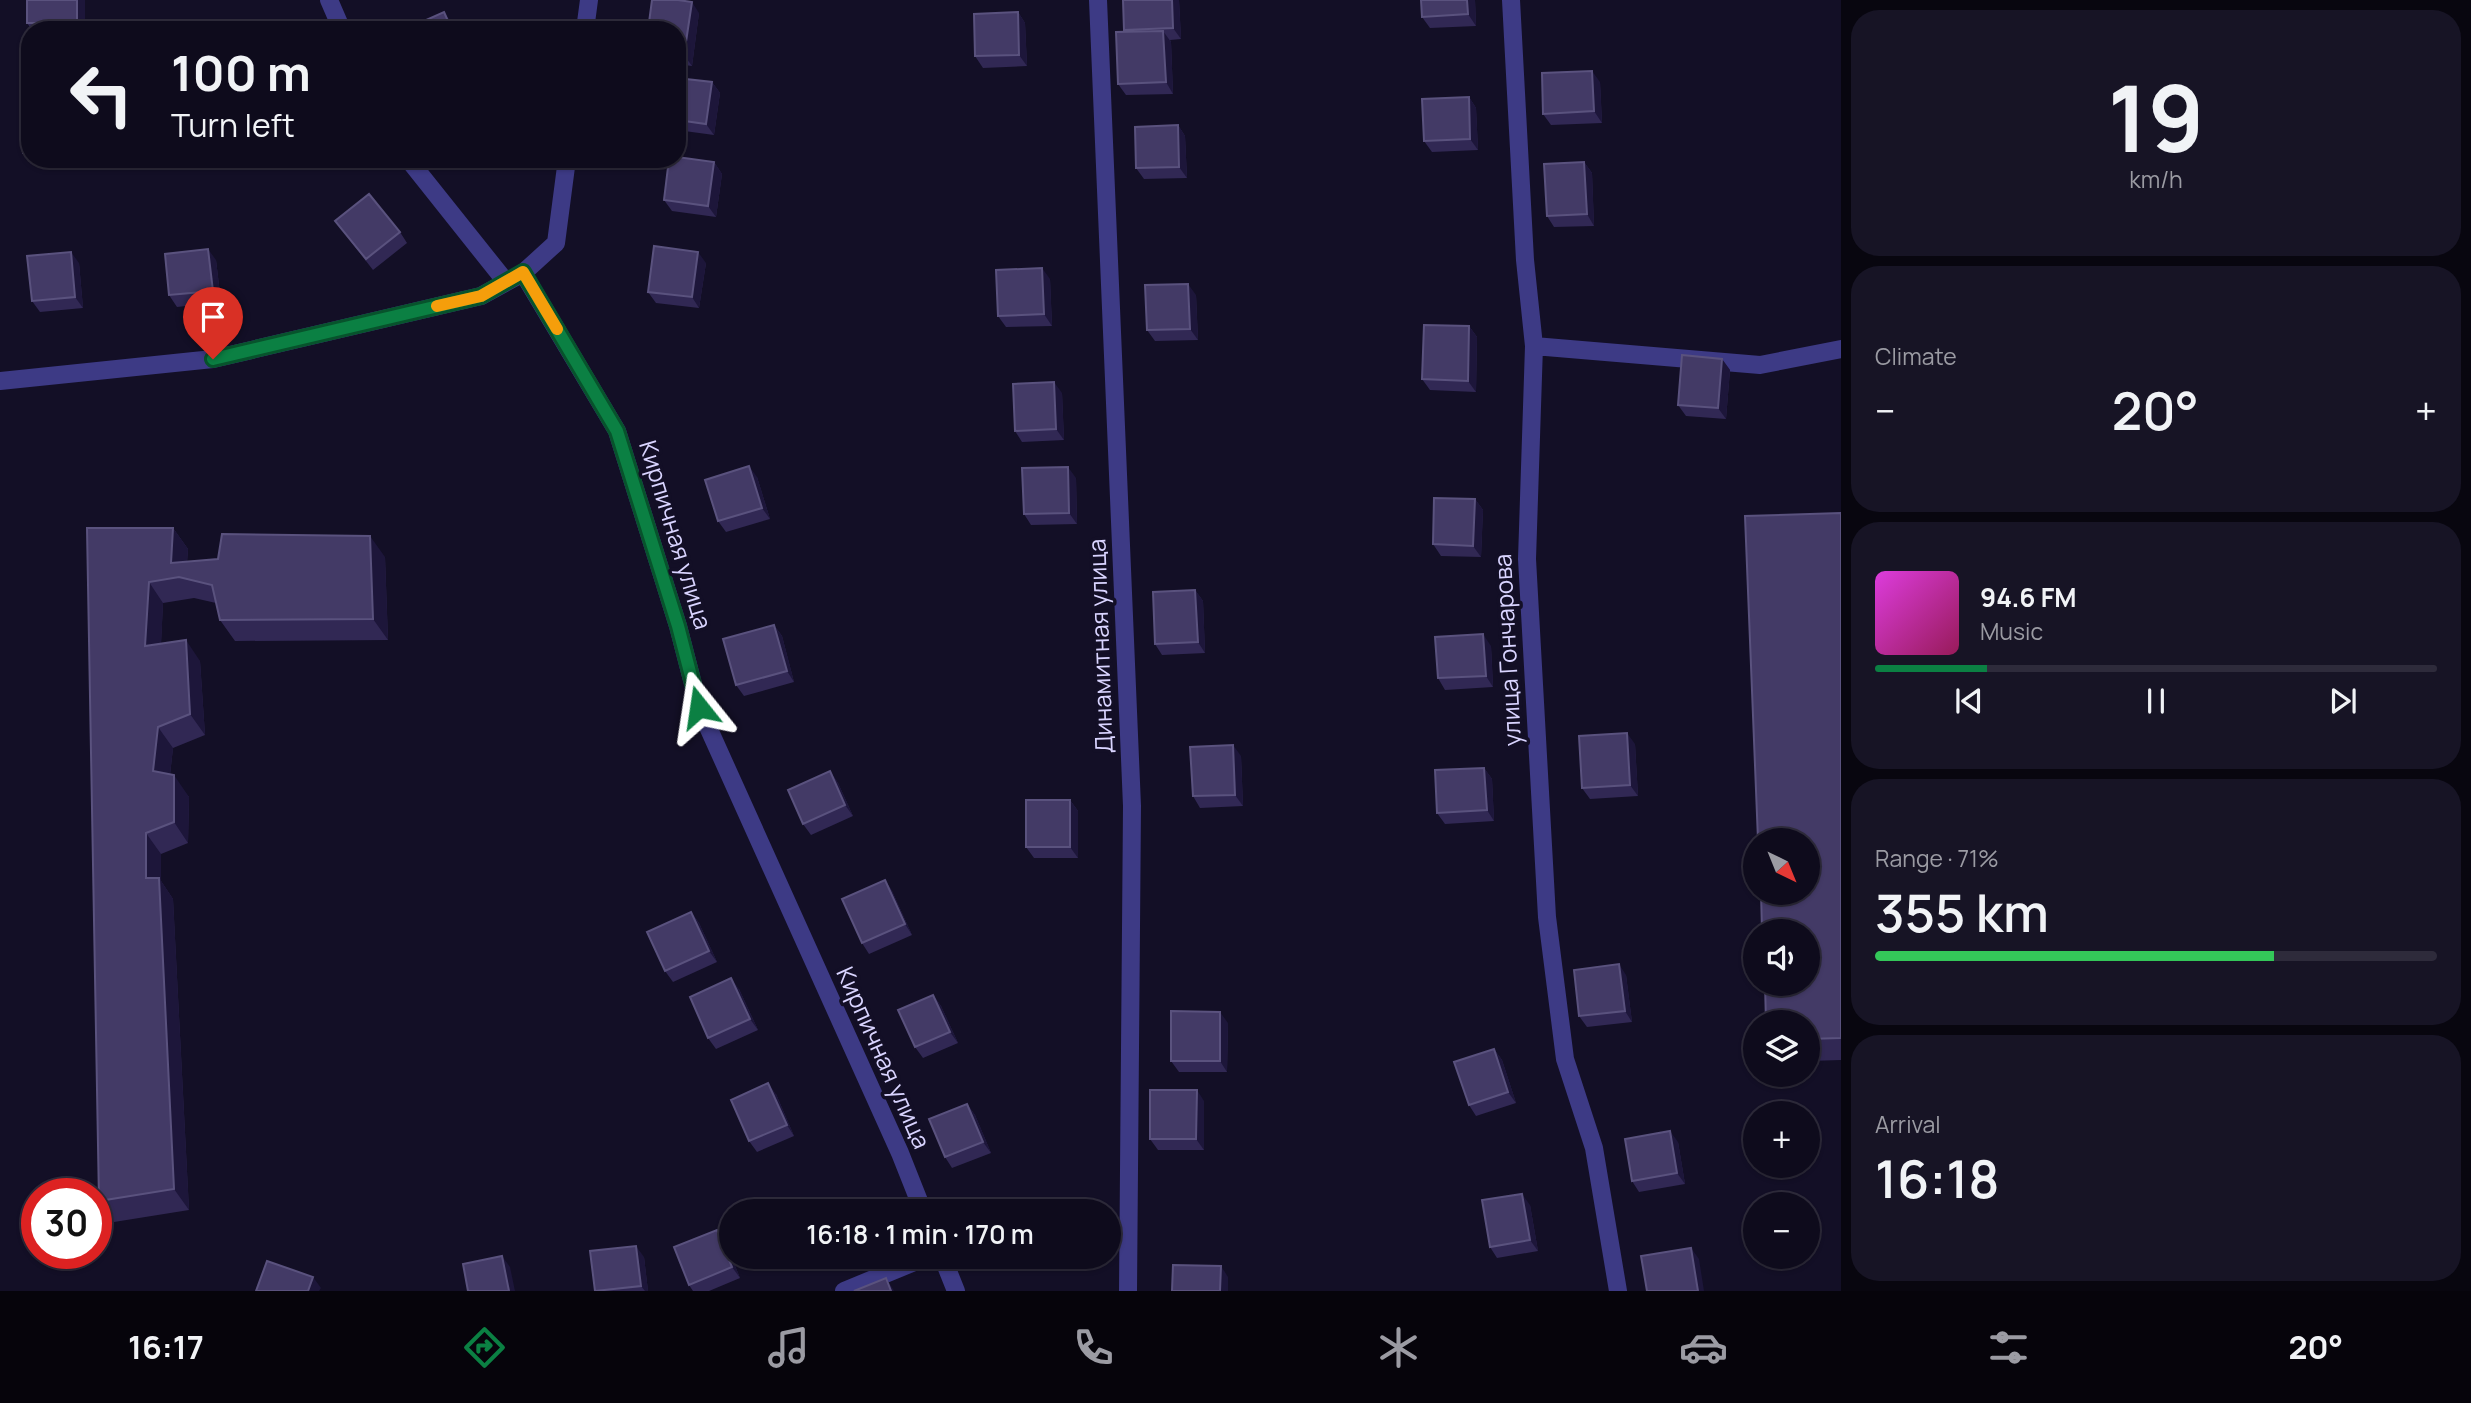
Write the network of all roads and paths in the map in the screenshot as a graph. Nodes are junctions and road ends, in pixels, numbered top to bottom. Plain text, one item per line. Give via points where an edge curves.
1 (329, 0) edge
2 (589, 0) edge
3 (1098, 0) edge
4 (1511, 0) edge
5 (338, 21) edge
6 (586, 21) edge
7 (415, 168) edge
8 (566, 168) edge
9 (523, 272) junction
10 (506, 282) junction
11 (1534, 346) junction
12 (1841, 349) edge
13 (0, 381) edge
14 (918, 1199) edge
15 (897, 1269) edge
16 (947, 1269) edge
17 (844, 1291) edge
18 (956, 1291) edge
19 (1128, 1291) edge
20 (1618, 1291) edge

1 - 5 street
2 - 6 street
3 - 19 street, Динамитная улица via 1132,806
4 - 11 street, улица Гончарова
7 - 10 street
8 - 9 street via 556,243
9 - 10 street
9 - 14 street, Кирпичная улица via 617,431 699,707
10 - 13 street via 481,296 213,359
11 - 12 street via 1760,366
11 - 20 street, улица Гончарова via 1527,559 1547,917 1565,1059 1594,1149
15 - 17 street
16 - 18 street

